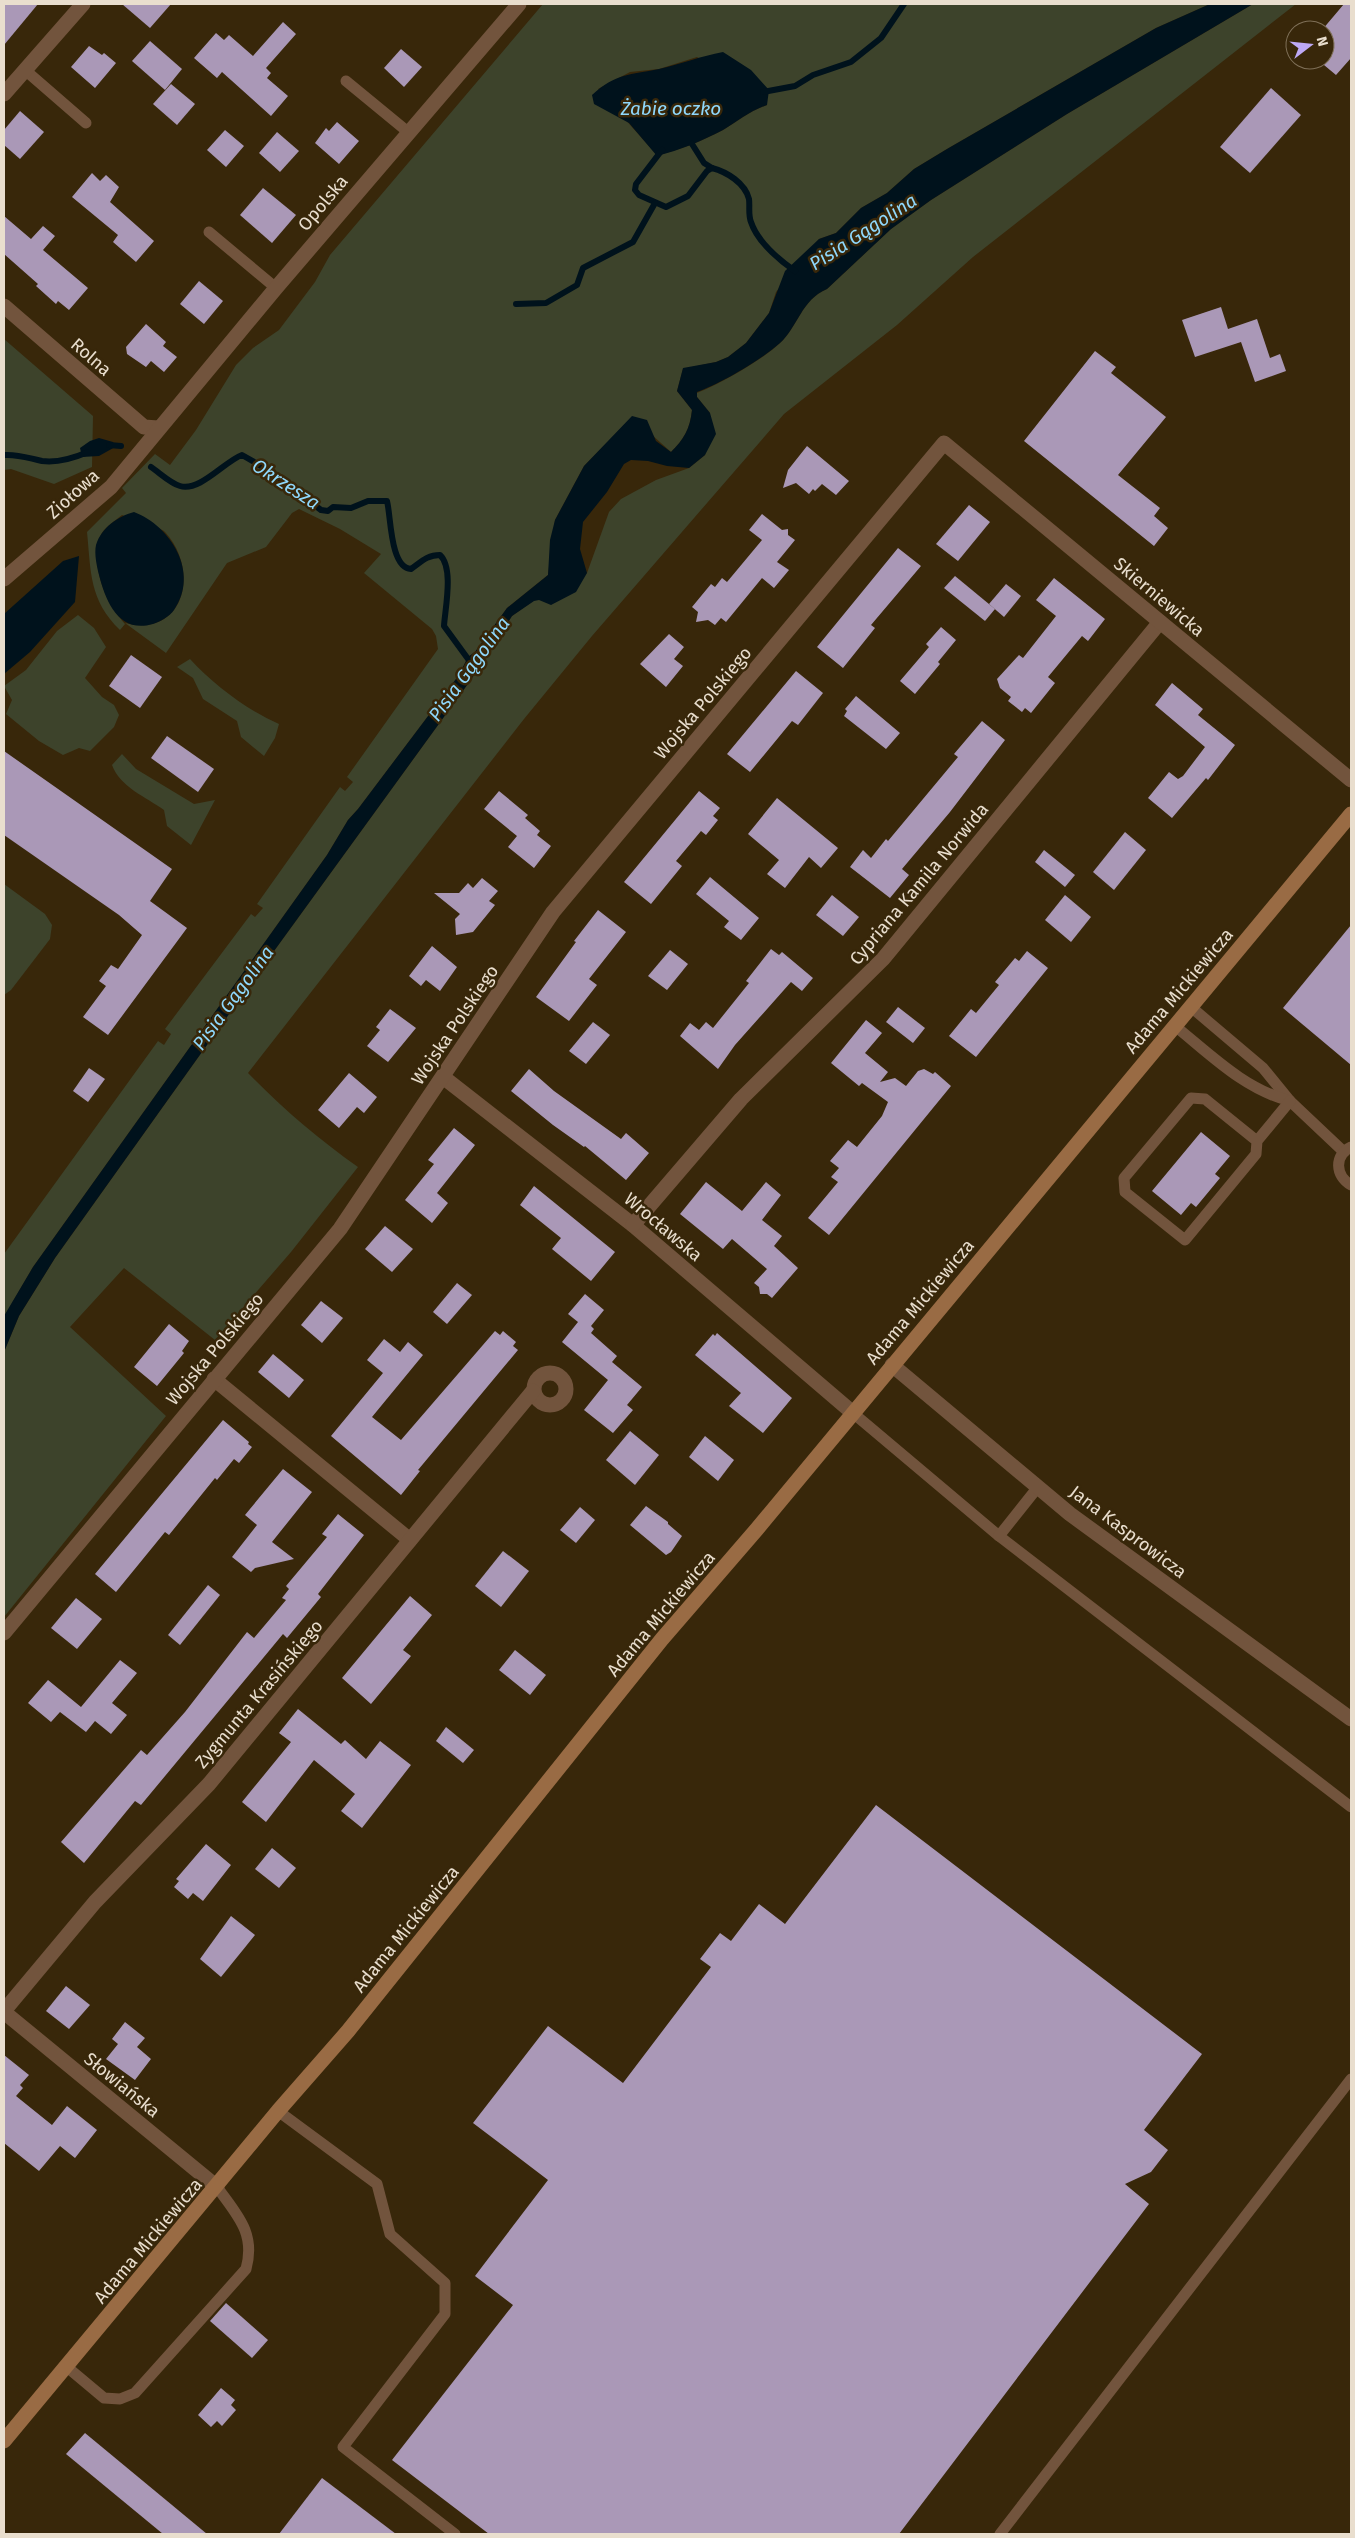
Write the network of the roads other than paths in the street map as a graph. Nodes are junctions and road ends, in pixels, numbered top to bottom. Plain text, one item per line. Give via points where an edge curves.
1 (83, 4) edge
2 (519, 4) edge
3 (25, 70) junction
4 (346, 80) dead end
5 (4, 94) edge
6 (86, 122) dead end
7 (408, 132) junction
8 (209, 232) dead end
9 (276, 288) junction
10 (4, 306) edge
11 (158, 428) junction
12 (944, 443) joint
13 (4, 579) edge
14 (1160, 622) junction
15 (1351, 780) edge
16 (1351, 814) edge
17 (1191, 1006) junction
18 (1175, 1026) junction
19 (443, 1076) junction
20 (1290, 1102) junction
21 (1257, 1141) junction
22 (1347, 1149) edge
23 (1351, 1185) edge
24 (633, 1225) junction
25 (892, 1365) junction
26 (214, 1379) junction
27 (533, 1391) dead end
28 (853, 1413) junction
29 (1038, 1487) junction
30 (999, 1536) junction
31 (410, 1540) junction
32 (4, 1633) edge
33 (1351, 1718) edge
34 (1351, 1807) edge
35 (4, 2012) edge
36 (1351, 2078) edge
37 (278, 2111) junction
38 (217, 2187) junction
39 (67, 2367) junction
40 (4, 2441) edge
41 (456, 2534) edge
42 (1000, 2534) edge

1 - 3 street
2 - 7 street, Opolska
3 - 5 street
3 - 6 lane
4 - 7 lane
7 - 9 street, Opolska
8 - 9 lane
9 - 11 street, Opolska
10 - 11 street, Rolna via 144,427
11 - 13 street, Ziołowa via 111,487
12 - 14 street, Skierniewicka
12 - 19 street, Wojska Polskiego via 553,912
14 - 15 street, Skierniewicka
14 - 24 street, Cypriana Kamila Norwida via 883,959 741,1099
16 - 17 street, Adama Mickiewicza
17 - 18 street, Adama Mickiewicza
17 - 20 lane via 1263,1068
18 - 20 lane via 1245,1083
18 - 25 street, Adama Mickiewicza
19 - 24 street, Wrocławska
19 - 26 street, Wojska Polskiego via 340,1229
20 - 21 lane
20 - 22 lane
21 - 21 lane via 1205,1098 1191,1098 1124,1178 1125,1192 1185,1240 1256,1154
22 - 23 lane via 1340,1158 1339,1172
24 - 28 street, Wrocławska
25 - 28 street, Adama Mickiewicza
25 - 29 street, Jana Kasprowicza
26 - 31 street
26 - 32 street, Wojska Polskiego
27 - 31 street, Zygmunta Krasińskiego
28 - 30 lane
28 - 37 street, Adama Mickiewicza via 662,1639 348,2031
29 - 30 lane
29 - 33 street, Jana Kasprowicza via 1070,1514
30 - 34 lane
31 - 35 street, Zygmunta Krasińskiego via 209,1784 95,1902
35 - 38 street, Słowiańska
36 - 42 lane
37 - 38 street, Adama Mickiewicza
37 - 41 lane via 377,2184 390,2234 445,2283 445,2314 343,2447
38 - 39 street, Adama Mickiewicza
38 - 39 lane via 247,2232 250,2254 246,2269 135,2393 120,2400 104,2398
39 - 40 street, Adama Mickiewicza

